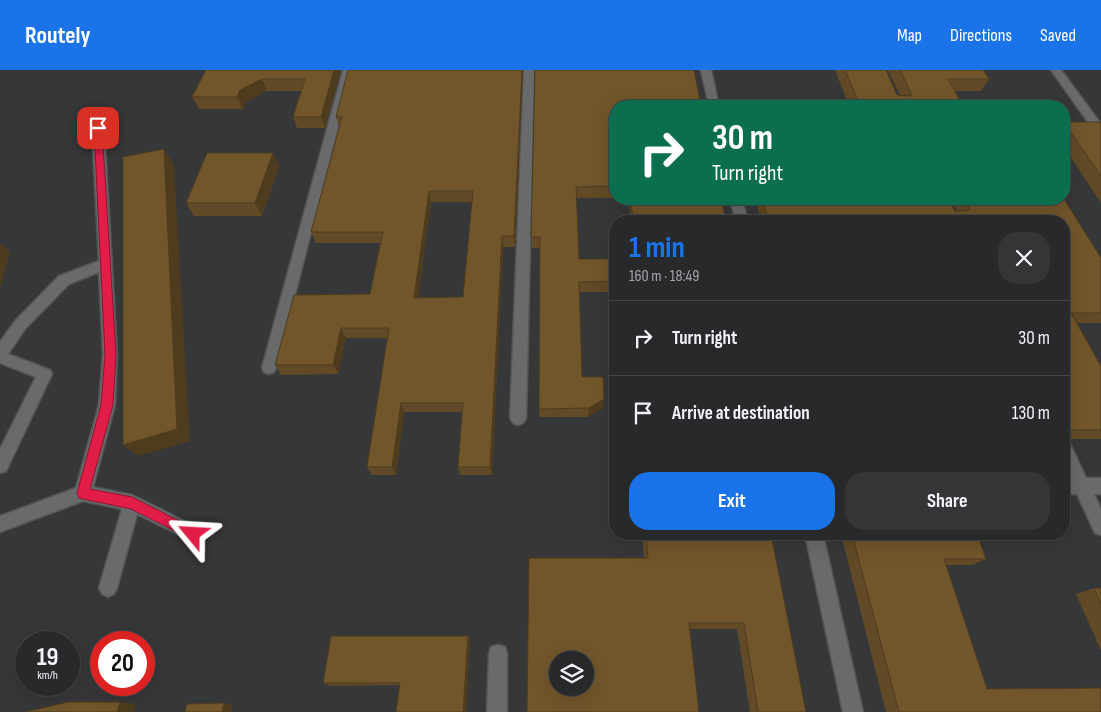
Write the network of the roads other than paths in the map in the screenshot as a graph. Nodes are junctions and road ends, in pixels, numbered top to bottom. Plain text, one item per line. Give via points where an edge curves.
1 (348, 70) edge
2 (529, 70) edge
3 (706, 70) edge
4 (1056, 70) edge
5 (713, 100) edge
6 (98, 128) dead end
7 (1101, 132) edge
8 (105, 264) junction
9 (0, 356) edge
10 (268, 368) dead end
11 (518, 418) dead end
12 (1070, 462) edge
13 (0, 466) edge
14 (1070, 486) edge
15 (1081, 486) junction
16 (1101, 486) edge
17 (83, 493) junction
18 (132, 504) junction
19 (0, 524) edge
20 (1101, 527) edge
21 (193, 534) dead end
22 (815, 540) edge
23 (108, 588) dead end
24 (498, 654) dead end
25 (497, 712) edge
26 (852, 712) edge

1 - 10 street
2 - 11 street
3 - 5 street
4 - 7 street
6 - 8 street
8 - 9 street via 64,280 20,325
8 - 17 street via 110,354 107,405
9 - 13 street via 45,374
12 - 15 street
14 - 15 street
15 - 16 street
15 - 20 street
17 - 18 street
17 - 19 street
18 - 21 street
18 - 23 street
22 - 26 street
24 - 25 street

